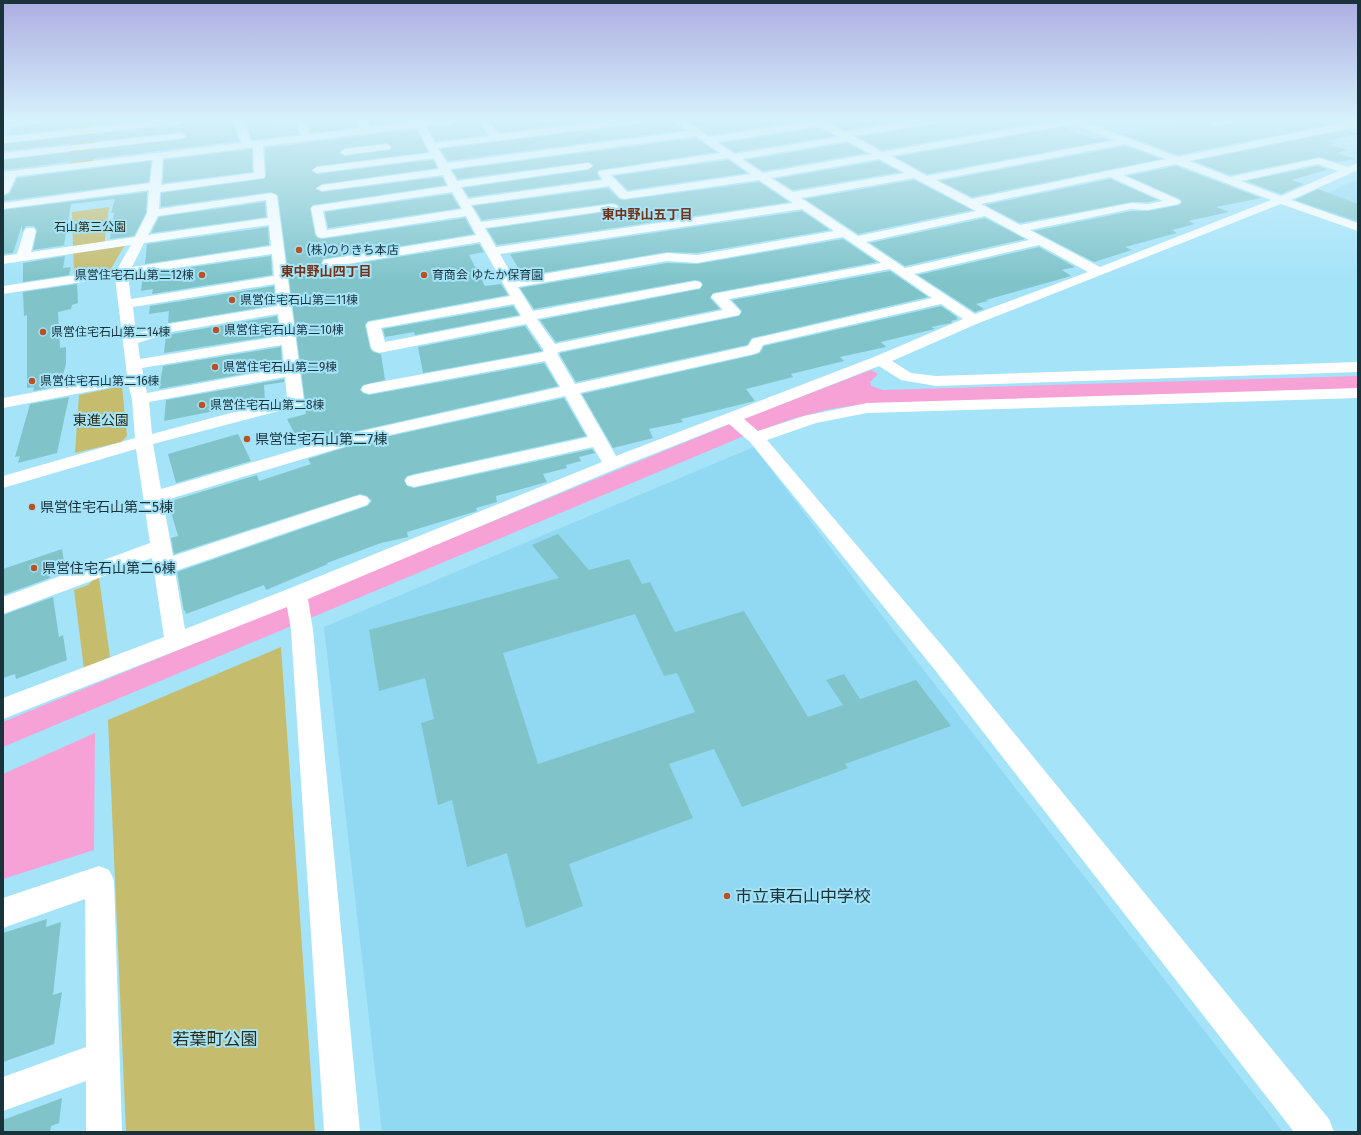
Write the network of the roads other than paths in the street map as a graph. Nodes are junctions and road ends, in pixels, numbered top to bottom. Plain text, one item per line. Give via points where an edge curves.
1 (156, 173) edge
2 (260, 173) edge
3 (419, 173) edge
4 (446, 173) edge
5 (544, 173) edge
6 (603, 173) edge
7 (757, 173) edge
8 (780, 173) edge
9 (958, 173) edge
10 (1117, 173) edge
11 (1210, 173) edge
12 (1262, 173) edge
13 (1341, 173) edge
14 (7, 174) edge
15 (916, 174) joint
16 (1112, 174) junction
17 (762, 176) junction
18 (926, 179) junction
19 (1229, 180) junction
20 (611, 182) junction
21 (155, 187) junction
22 (454, 187) junction
23 (322, 188) dead end
24 (3, 192) edge
25 (792, 196) junction
26 (1281, 200) junction
27 (970, 203) junction
28 (804, 204) junction
29 (3, 206) edge
30 (612, 207) dead end
31 (466, 208) junction
32 (152, 212) junction
33 (987, 212) junction
34 (274, 222) junction
35 (1358, 227) edge
36 (1019, 229) junction
37 (30, 231) dead end
38 (480, 232) junction
39 (851, 236) junction
40 (140, 240) junction
41 (1040, 241) junction
42 (278, 249) junction
43 (491, 252) junction
44 (23, 257) junction
45 (3, 260) edge
46 (329, 263) dead end
47 (898, 269) junction
48 (1099, 272) junction
49 (121, 274) junction
50 (281, 279) junction
51 (510, 284) junction
52 (695, 285) dead end
53 (3, 290) edge
54 (518, 299) junction
55 (944, 299) junction
56 (125, 304) junction
57 (285, 309) junction
58 (529, 318) junction
59 (974, 320) junction
60 (289, 339) junction
61 (130, 341) junction
62 (551, 352) junction
63 (880, 360) junction
64 (134, 371) junction
65 (293, 371) junction
66 (1356, 372) edge
67 (1138, 377) junction
68 (909, 382) junction
69 (369, 389) dead end
70 (570, 390) junction
71 (1358, 393) edge
72 (1167, 397) junction
73 (140, 399) junction
74 (3, 404) edge
75 (920, 404) junction
76 (734, 419) junction
77 (754, 436) junction
78 (599, 440) junction
79 (144, 441) junction
80 (612, 464) junction
81 (414, 481) dead end
82 (3, 482) edge
83 (153, 498) junction
84 (360, 501) dead end
85 (163, 557) junction
86 (296, 595) junction
87 (3, 606) edge
88 (176, 641) junction
89 (3, 709) edge
90 (3, 913) edge
91 (103, 1058) junction
92 (3, 1094) edge
93 (104, 1132) edge
94 (342, 1132) edge
95 (1316, 1132) edge

1 - 21 street
2 - 21 street via 260,176
3 - 23 street
4 - 22 street
5 - 22 street
6 - 20 street
7 - 17 street
8 - 17 street
9 - 18 street
10 - 16 street
11 - 19 street
12 - 19 street
13 - 26 street
14 - 24 street
15 - 18 street
15 - 25 street
16 - 27 street
16 - 36 street via 1175,202 1148,208 1131,206
17 - 20 street via 624,196
17 - 25 street
18 - 27 street
19 - 26 street
20 - 31 street
21 - 29 street
21 - 32 street
22 - 31 street
22 - 31 street via 317,208 322,234
25 - 28 street
26 - 35 street
26 - 48 street
27 - 33 street
28 - 39 street
28 - 43 street
30 - 38 street
31 - 38 street
32 - 34 street via 271,196
32 - 40 street
33 - 36 street
33 - 39 street
34 - 40 street
34 - 42 street
36 - 41 street
37 - 44 street
38 - 43 street
38 - 46 street
39 - 47 street
39 - 51 street via 697,259 667,258
40 - 44 street
40 - 49 street
41 - 47 street
41 - 48 street
42 - 49 street
42 - 50 street
43 - 51 street
44 - 45 street
47 - 55 street
47 - 62 street via 718,297 734,312
48 - 59 street
49 - 53 street
49 - 56 street
50 - 56 street
50 - 57 street
51 - 54 street
52 - 58 street
54 - 58 street
54 - 58 street via 373,325 379,348
55 - 59 street
55 - 70 street via 756,342 754,349
56 - 61 street
57 - 60 street
57 - 61 street via 168,328
58 - 62 street
59 - 63 street
60 - 64 street
60 - 65 street
61 - 64 street
62 - 69 street
62 - 70 street
63 - 68 street
63 - 76 street
64 - 73 street
64 - 74 street
65 - 73 street
65 - 79 street via 296,401
66 - 67 street
67 - 68 street
67 - 72 street
68 - 75 street
70 - 78 street
70 - 83 street via 359,437
71 - 72 street
72 - 75 street
73 - 79 street
75 - 77 street via 844,411
76 - 77 street
76 - 80 street
77 - 95 street via 943,663
78 - 80 street
78 - 81 street
79 - 82 street
79 - 83 street
80 - 86 street
83 - 85 street
84 - 85 street
85 - 87 street
85 - 88 street
86 - 88 street
86 - 94 street via 302,628
88 - 89 street
90 - 91 street via 99,880
91 - 92 street
91 - 93 street

